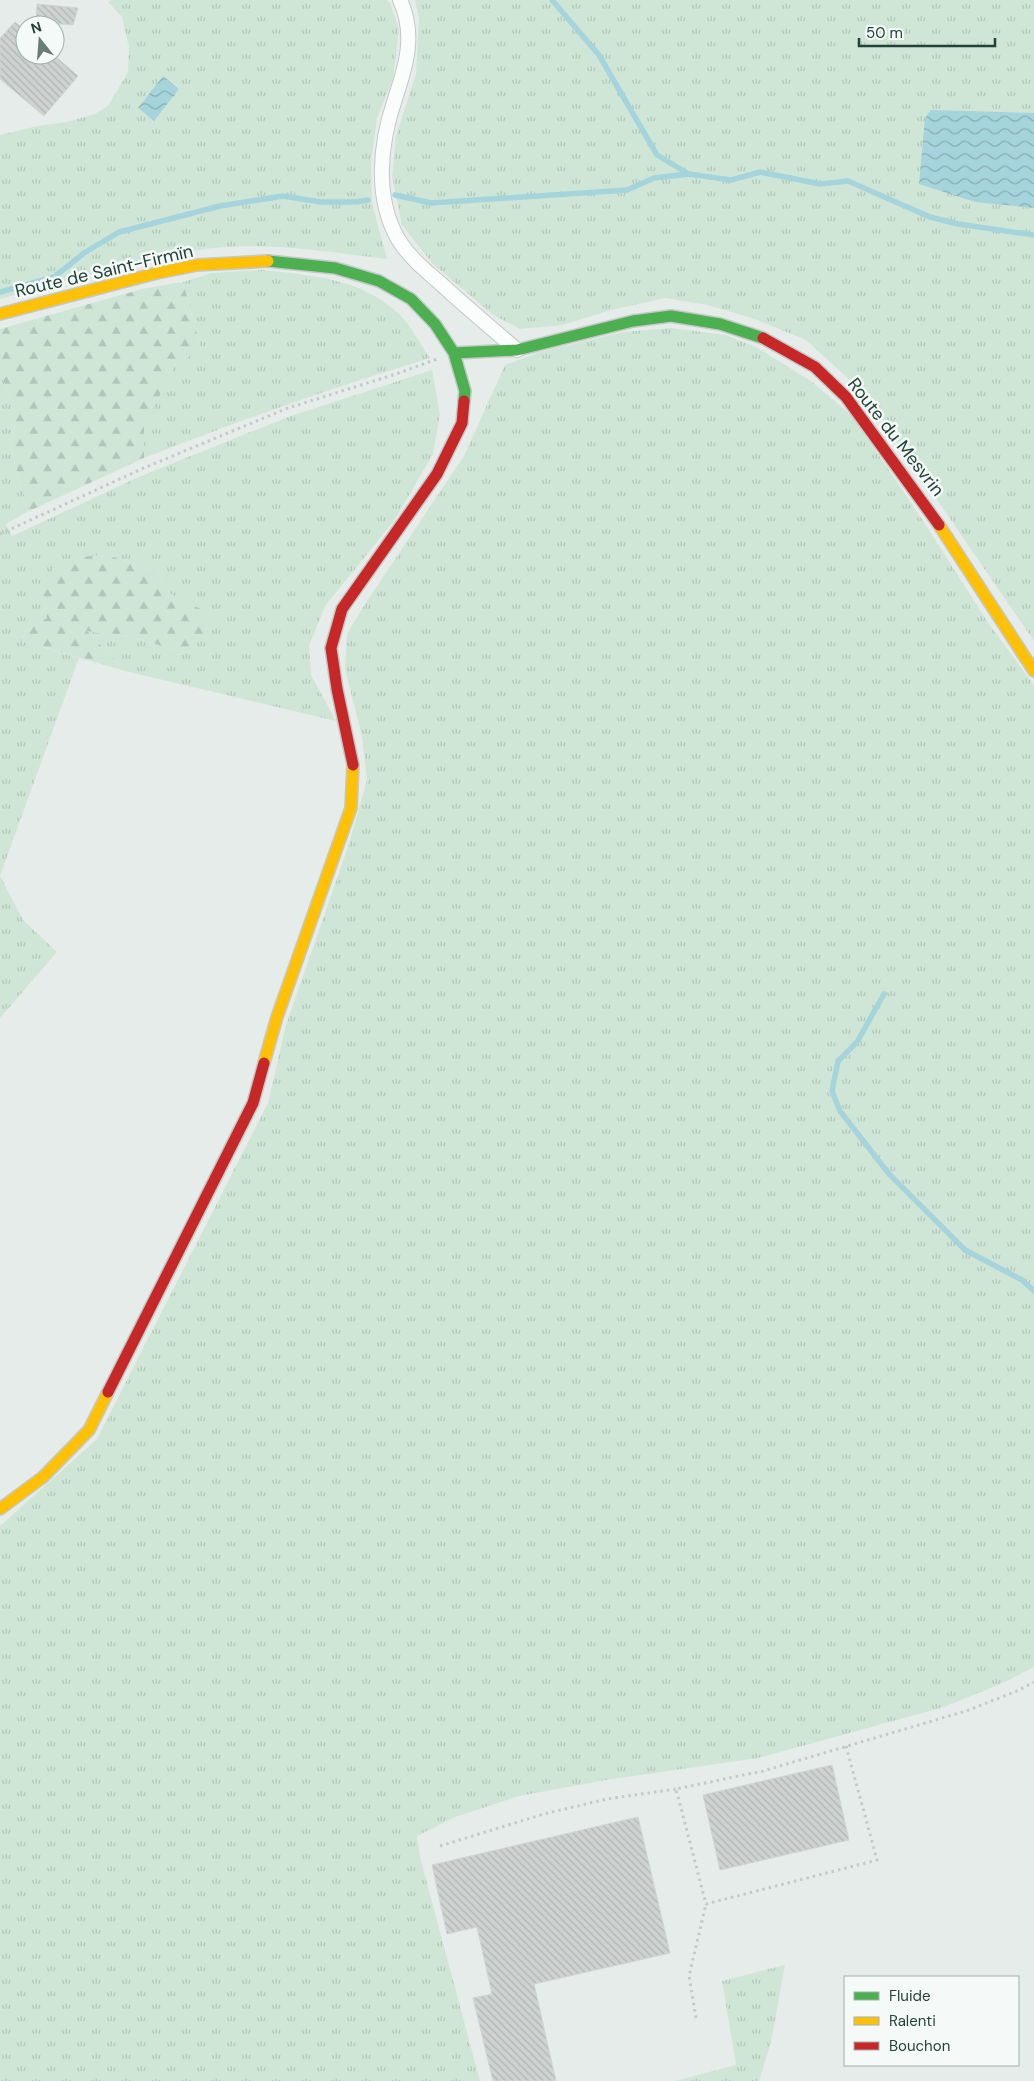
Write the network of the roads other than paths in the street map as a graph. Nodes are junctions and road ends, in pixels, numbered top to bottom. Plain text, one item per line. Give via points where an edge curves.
1 (400, 0) edge
2 (0, 314) edge
3 (517, 350) junction
4 (454, 352) junction
5 (1034, 671) edge
6 (0, 1509) edge

1 - 3 street via 406,12 408,38 406,66 384,146 382,182 388,215 398,239 416,262
2 - 4 street, Route de Saint-Firmïn via 197,265 271,261 334,268 379,281 411,299 435,324
3 - 4 street, Route du Mesvrin
3 - 5 street, Route du Mesvrin via 633,321 671,316 720,324 769,340 815,367 846,397 933,515
4 - 6 street, Route de Saint-Firmïn via 466,391 462,423 437,474 342,609 332,648 337,689 353,761 351,808 277,1017 252,1103 89,1430 43,1477

